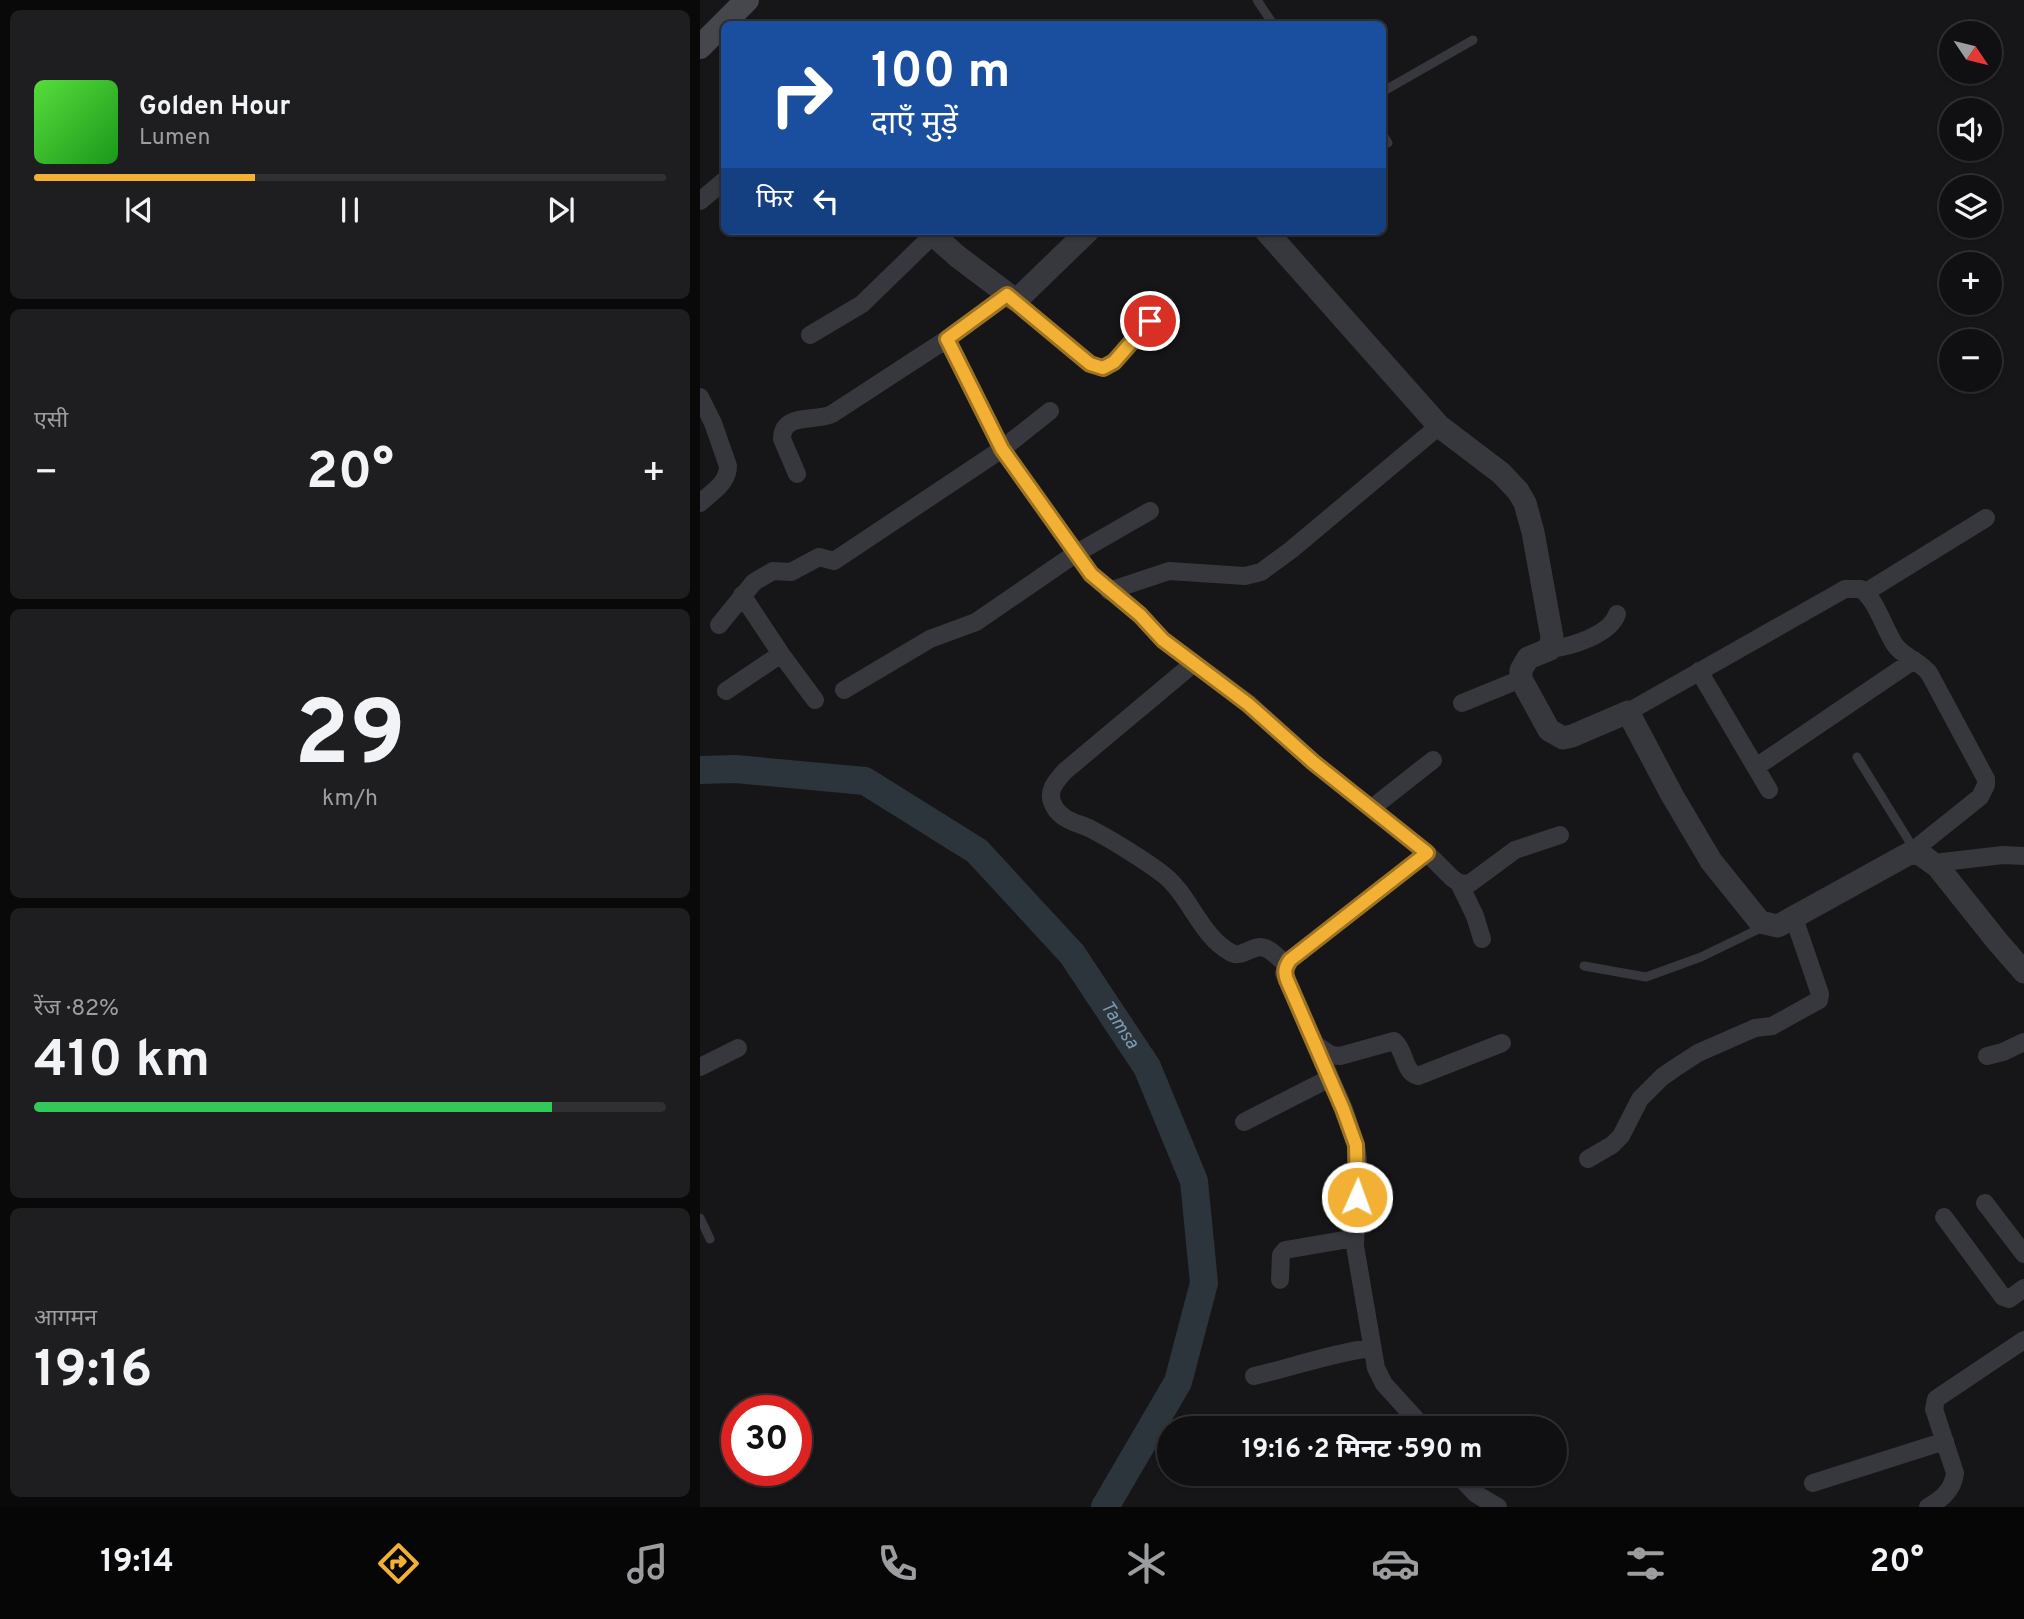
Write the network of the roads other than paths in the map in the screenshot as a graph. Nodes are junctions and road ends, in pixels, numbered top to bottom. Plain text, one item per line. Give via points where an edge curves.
1 (747, 0) edge
2 (1256, 0) edge
3 (729, 21) edge
4 (1271, 21) edge
5 (1473, 40) dead end
6 (1386, 90) edge
7 (1386, 140) edge
8 (1388, 144) dead end
9 (721, 184) edge
10 (700, 201) edge
11 (929, 235) edge
12 (933, 235) edge
13 (1084, 235) edge
14 (1270, 235) edge
15 (1010, 297) junction
16 (1168, 301) dead end
17 (810, 335) dead end
18 (947, 339) junction
19 (700, 397) edge
20 (1050, 411) dead end
21 (1439, 426) junction
22 (1002, 449) junction
23 (797, 474) dead end
24 (700, 503) edge
25 (1150, 511) dead end
26 (1986, 518) dead end
27 (1076, 554) junction
28 (1109, 591) junction
29 (1866, 592) junction
30 (742, 596) junction
31 (1617, 614) dead end
32 (719, 625) dead end
33 (1549, 649) junction
34 (781, 654) junction
35 (1914, 660) junction
36 (1195, 663) junction
37 (1699, 671) junction
38 (1521, 679) junction
39 (844, 690) dead end
40 (726, 691) dead end
41 (815, 700) dead end
42 (1462, 703) dead end
43 (1628, 712) junction
44 (1857, 757) dead end
45 (1433, 760) dead end
46 (1756, 767) junction
47 (1769, 790) dead end
48 (1372, 808) junction
49 (1560, 835) dead end
50 (1912, 851) junction
51 (1427, 853) junction
52 (2024, 856) edge
53 (1934, 863) junction
54 (1459, 883) junction
55 (1794, 918) junction
56 (1766, 925) junction
57 (1482, 939) dead end
58 (1286, 965) junction
59 (1584, 966) dead end
60 (2024, 972) edge
61 (2024, 1042) edge
62 (1502, 1043) dead end
63 (1316, 1045) junction
64 (738, 1048) dead end
65 (1987, 1056) dead end
66 (700, 1066) edge
67 (1330, 1078) junction
68 (1244, 1122) dead end
69 (1588, 1159) dead end
70 (1985, 1203) dead end
71 (1944, 1217) dead end
72 (700, 1218) edge
73 (1356, 1238) junction
74 (710, 1239) dead end
75 (2024, 1254) edge
76 (1280, 1280) dead end
77 (2024, 1288) edge
78 (2024, 1340) edge
79 (1371, 1348) junction
80 (1254, 1376) dead end
81 (1413, 1416) edge
82 (1945, 1441) junction
83 (1813, 1483) dead end
84 (1468, 1486) edge
85 (1499, 1507) edge
86 (1928, 1507) edge

1 - 3 main road
2 - 4 lane
5 - 6 lane
7 - 8 lane
9 - 10 street
11 - 17 street via 862,304
12 - 15 street
13 - 15 street via 1021,296
14 - 21 street
15 - 16 lane via 1090,364 1103,368 1114,362
15 - 18 street
18 - 22 street
18 - 23 street via 832,414 798,419 785,428 782,439
19 - 24 street via 728,472
20 - 22 street
21 - 28 street via 1261,572 1245,576 1169,571
21 - 33 street via 1510,481 1525,503 1551,627
22 - 27 street
22 - 30 street via 834,561 823,557 791,572 773,571
25 - 27 street
26 - 29 street
27 - 28 street
27 - 39 street via 975,622 930,639
28 - 36 street
29 - 35 street via 1895,645
29 - 37 street via 1845,589
30 - 32 street
30 - 34 street
31 - 33 street via 1608,626 1581,642
33 - 38 street via 1528,658
34 - 40 street
34 - 41 street
35 - 46 street
35 - 50 street via 1928,673 1986,785 1974,803
36 - 48 street
36 - 58 street via 1065,771 1051,789 1054,807 1169,880 1230,952 1265,948
37 - 43 street
37 - 46 street
38 - 42 street
38 - 43 street via 1549,730 1563,738
43 - 56 street via 1701,846
44 - 50 lane
45 - 48 street
46 - 47 street
48 - 51 street
49 - 54 street via 1515,850 1469,884
50 - 53 street
50 - 55 street
51 - 54 street
51 - 58 street
52 - 53 street
53 - 60 street
54 - 57 street
55 - 56 street via 1778,926
55 - 69 street via 1819,1000 1772,1026 1755,1028 1698,1053 1669,1072 1640,1099 1621,1136
56 - 59 lane via 1701,957 1646,977
58 - 63 street via 1284,973
61 - 65 street
62 - 63 street via 1418,1076 1409,1071 1394,1041 1340,1056
63 - 67 street
64 - 66 street
67 - 68 street
67 - 73 street via 1358,1152
70 - 75 street
71 - 77 street via 2003,1297 2009,1299
72 - 74 lane
73 - 76 street via 1285,1250
73 - 79 street
78 - 82 street via 1936,1399 1934,1409
79 - 80 street
79 - 81 street via 1384,1384
82 - 83 street
82 - 86 street via 1954,1481 1946,1495
84 - 85 street

